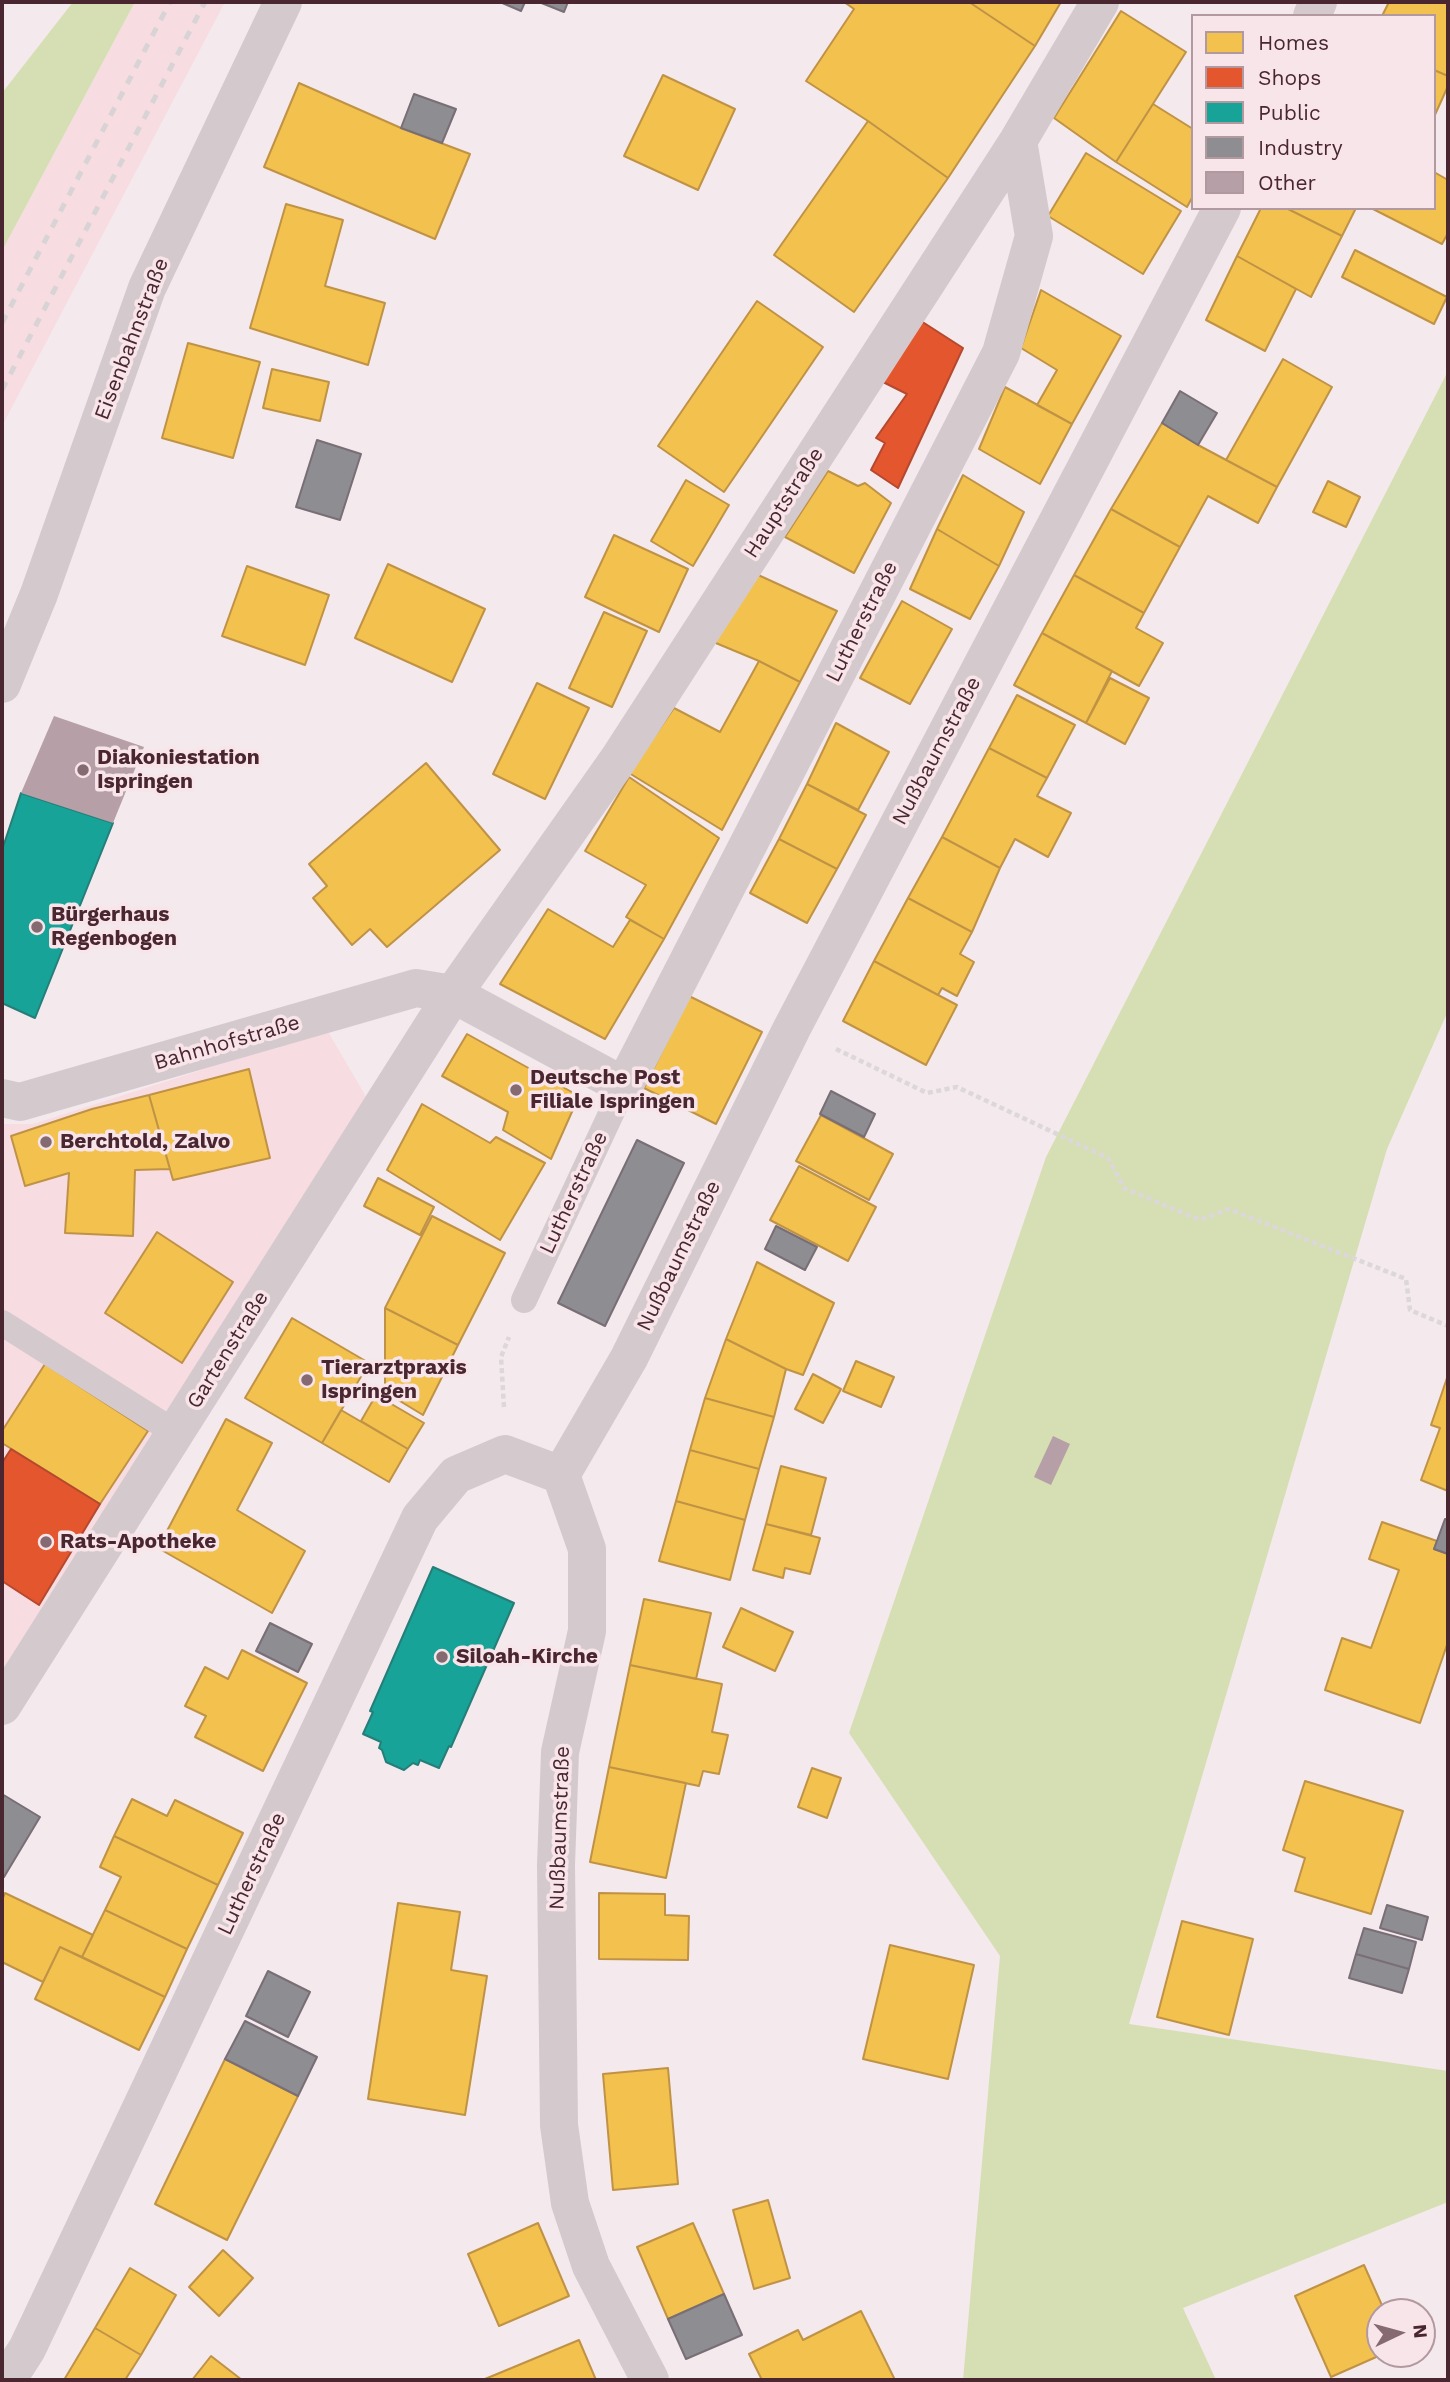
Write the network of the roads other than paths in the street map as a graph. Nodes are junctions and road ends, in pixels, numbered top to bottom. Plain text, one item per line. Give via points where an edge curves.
1 (283, 2) edge
2 (1100, 2) edge
3 (1018, 141) junction
4 (1221, 210) edge
5 (2, 684) edge
6 (453, 994) junction
7 (624, 1086) junction
8 (2, 1098) edge
9 (524, 1300) dead end
10 (2, 1323) edge
11 (176, 1433) junction
12 (561, 1475) junction
13 (2, 1706) edge
14 (7, 2380) edge
15 (650, 2380) edge

1 - 5 street, Eisenbahnstraße via 147,288 39,594
2 - 3 street, Hauptstraße
3 - 6 street, Hauptstraße via 618,760
3 - 7 street, Lutherstraße via 1034,236 1001,353
4 - 12 street, Nußbaumstraße via 792,1028 629,1358
6 - 7 street
6 - 8 street, Bahnhofstraße via 416,988 20,1102
6 - 11 street, Gartenstraße
7 - 9 lane, Lutherstraße
10 - 11 lane
11 - 13 street, Gartenstraße
12 - 14 street, Lutherstraße via 505,1454 456,1475 420,1518 27,2349
12 - 15 street, Nußbaumstraße via 587,1549 587,1631 560,1752 556,1865 559,2125 570,2203 592,2266

